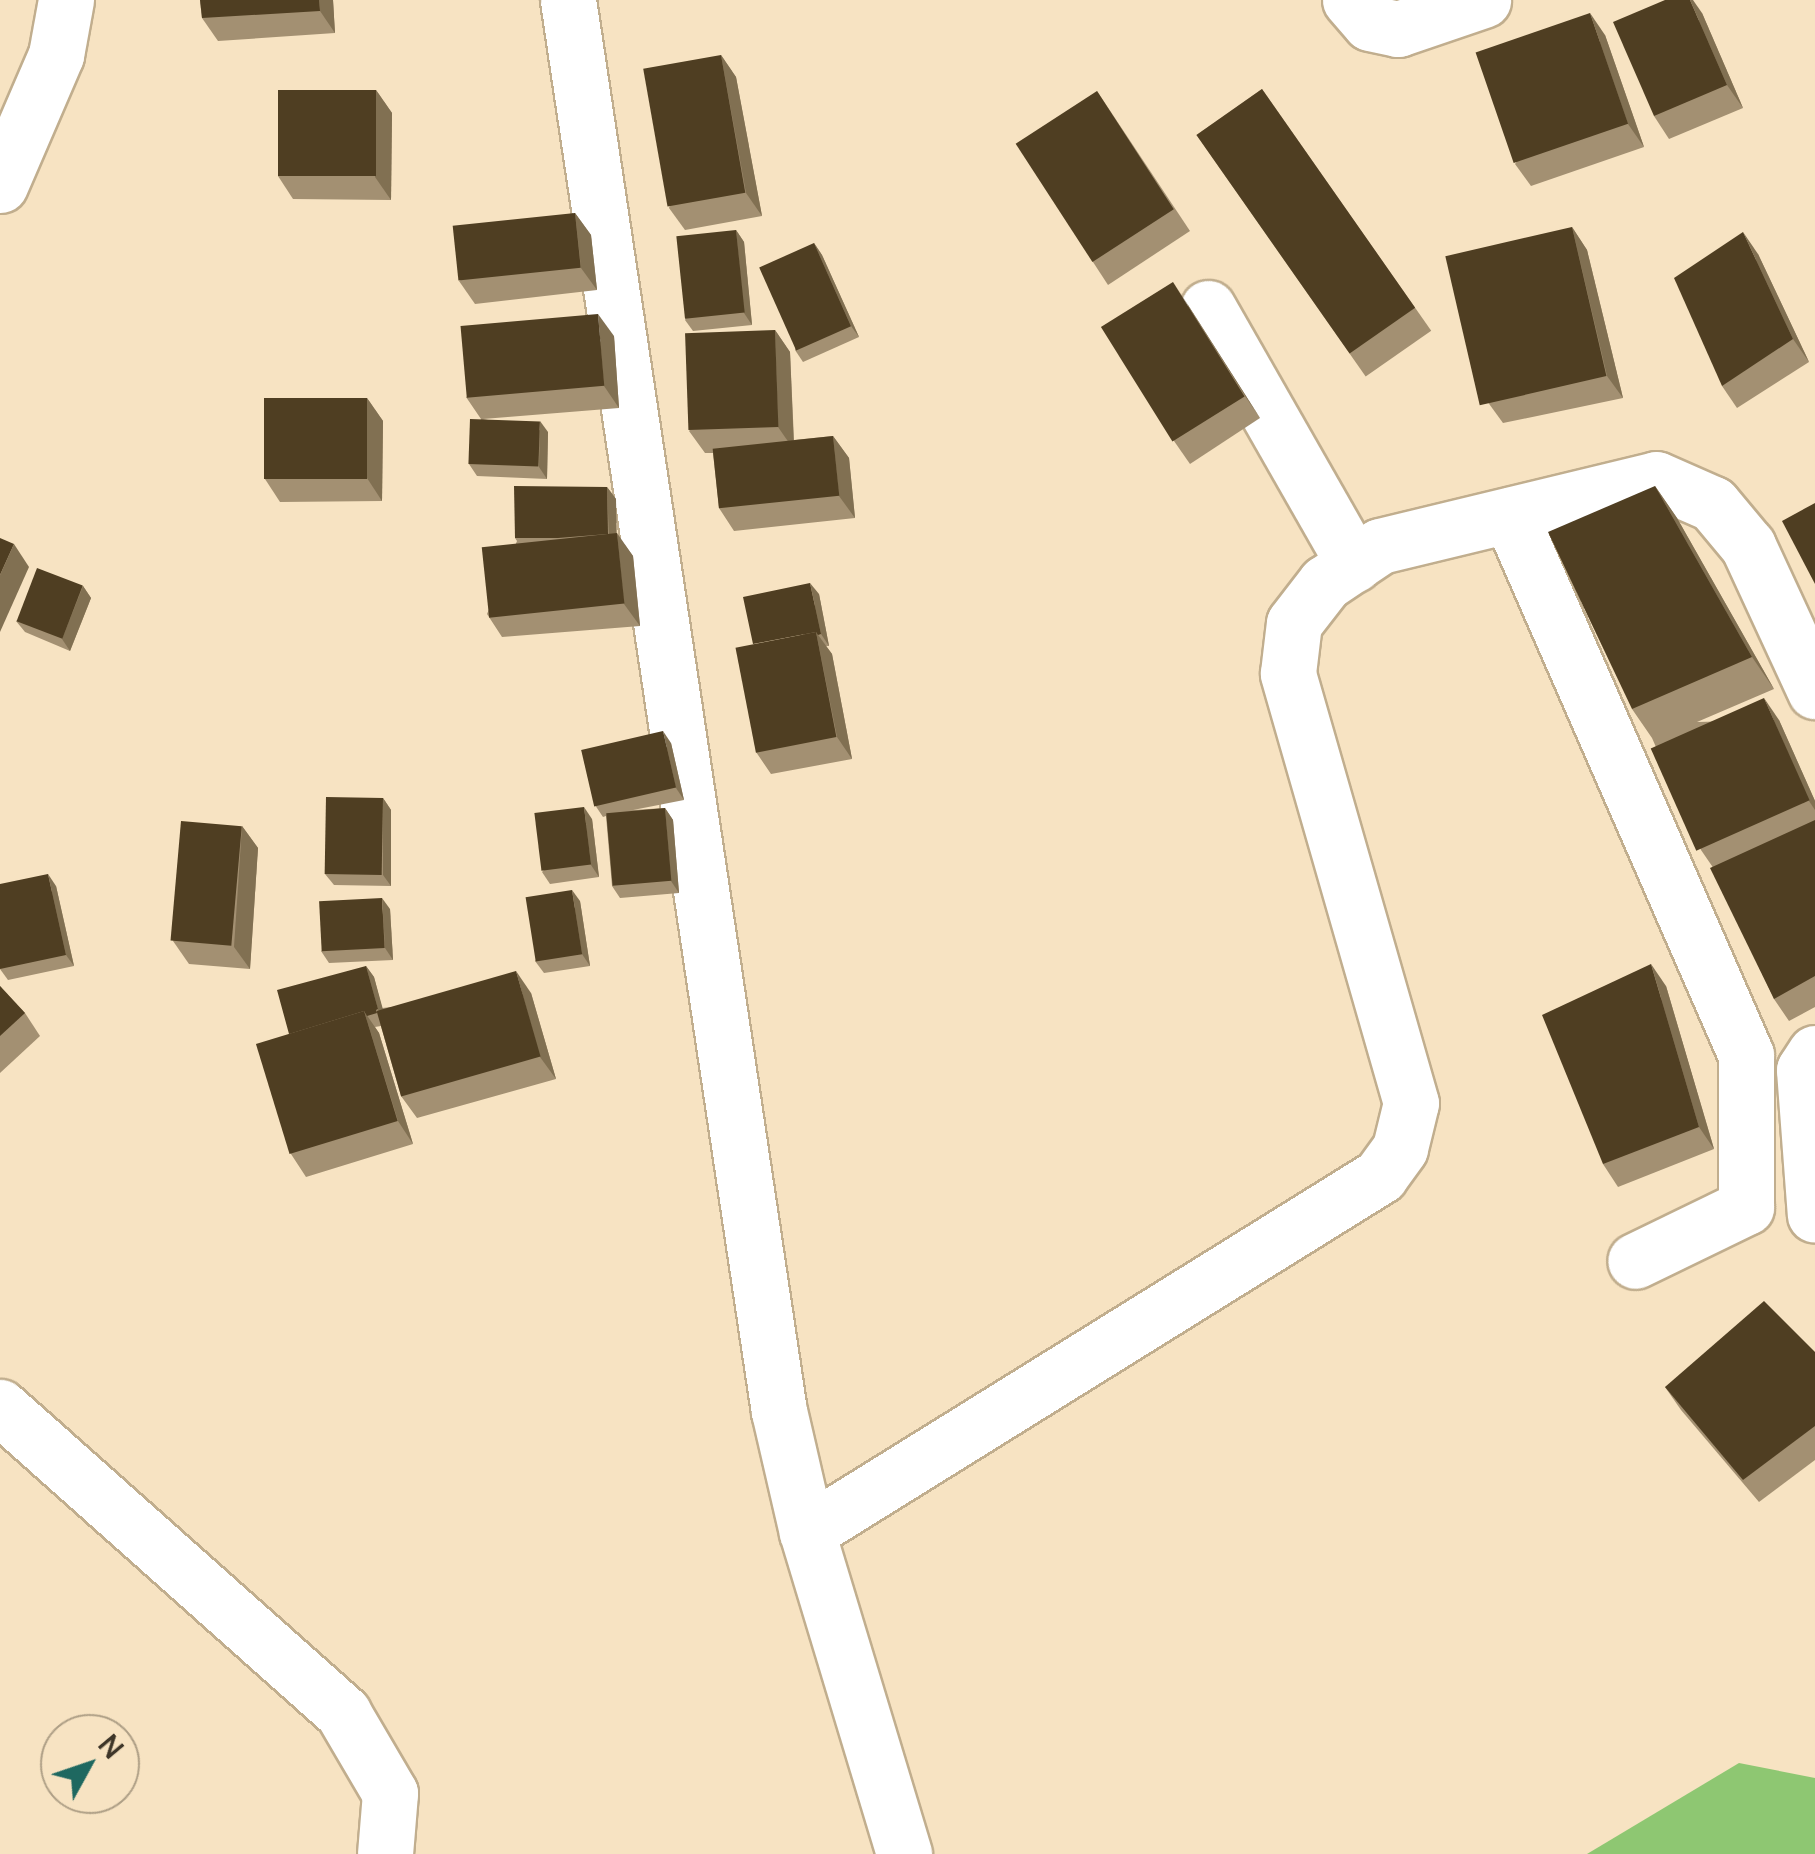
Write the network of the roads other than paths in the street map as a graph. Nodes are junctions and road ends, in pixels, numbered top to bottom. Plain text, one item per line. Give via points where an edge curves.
1 (66, 0) edge
2 (1350, 0) edge
3 (1483, 0) edge
4 (573, 2) edge
5 (0, 185) edge
6 (1208, 308) dead end
7 (1510, 515) junction
8 (1798, 521) edge
9 (1748, 546) junction
10 (1354, 564) junction
11 (1815, 692) edge
12 (1815, 1053) edge
13 (1815, 1215) edge
14 (1635, 1262) dead end
15 (0, 1407) edge
16 (807, 1532) junction
17 (385, 1854) edge
18 (904, 1854) edge

1 - 5 street via 56,55
2 - 3 street via 1370,23 1398,29
4 - 16 street via 779,1411
6 - 10 street
7 - 9 street via 1656,479 1713,504
7 - 10 street via 1380,546
7 - 14 street via 1746,1055 1746,1208
8 - 9 street
9 - 11 street
10 - 16 street via 1325,583 1294,623 1288,673 1411,1103 1400,1148 1380,1176
12 - 13 street via 1804,1070
15 - 17 street via 343,1713 390,1792
16 - 18 street

